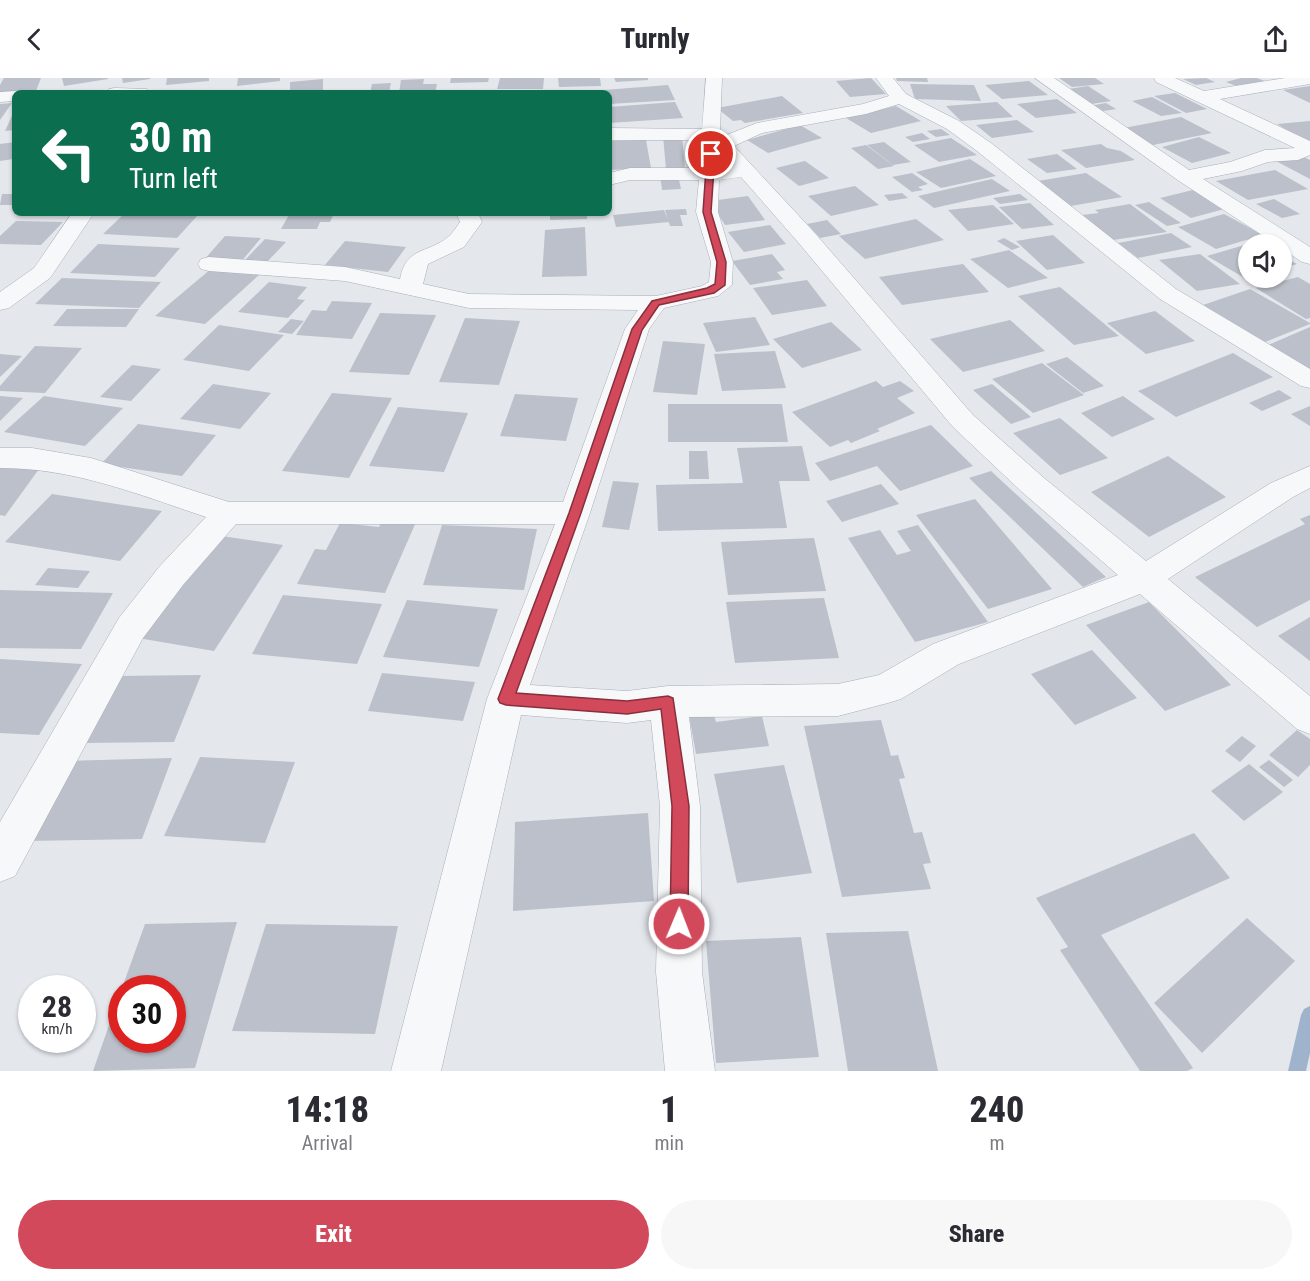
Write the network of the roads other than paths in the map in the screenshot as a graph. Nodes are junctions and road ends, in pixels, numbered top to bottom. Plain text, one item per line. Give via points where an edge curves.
1 (714, 78) edge
2 (884, 78) edge
3 (1044, 78) edge
4 (1162, 78) edge
5 (1310, 79) edge
6 (1201, 97) junction
7 (900, 98) junction
8 (612, 134) edge
9 (717, 140) junction
10 (1310, 148) edge
11 (710, 173) junction
12 (748, 175) junction
13 (1186, 177) junction
14 (612, 178) edge
15 (81, 216) edge
16 (468, 216) edge
17 (1310, 257) edge
18 (209, 264) dead end
19 (410, 289) junction
20 (0, 303) edge
21 (656, 303) junction
22 (1310, 380) edge
23 (0, 458) edge
24 (1310, 476) edge
25 (228, 513) junction
26 (575, 513) junction
27 (1143, 579) junction
28 (506, 699) junction
29 (668, 702) junction
30 (1310, 718) edge
31 (0, 862) edge
32 (416, 1071) edge
33 (690, 1071) edge

1 - 9 street
2 - 7 street
3 - 13 street
4 - 6 street
5 - 6 street
6 - 10 street
7 - 9 street via 866,109 757,128
7 - 22 street via 984,147 1168,294
8 - 9 street via 681,133
9 - 11 street
9 - 12 street
10 - 13 street via 1298,154 1265,156
11 - 12 street
11 - 14 street via 630,174
11 - 21 street via 707,212 722,262 720,285 711,291
12 - 27 street via 963,421
13 - 17 street
15 - 20 street via 42,273
16 - 19 street via 471,222 456,242 419,260
18 - 19 street via 345,274
19 - 21 street via 469,301
21 - 26 street via 637,329
23 - 25 street via 32,458 91,468
24 - 27 street
25 - 26 street
25 - 31 street via 131,628
26 - 28 street
27 - 29 street via 946,654 888,687 838,700
27 - 30 street
28 - 29 street via 627,707
28 - 32 street
29 - 33 street via 680,806 679,972

